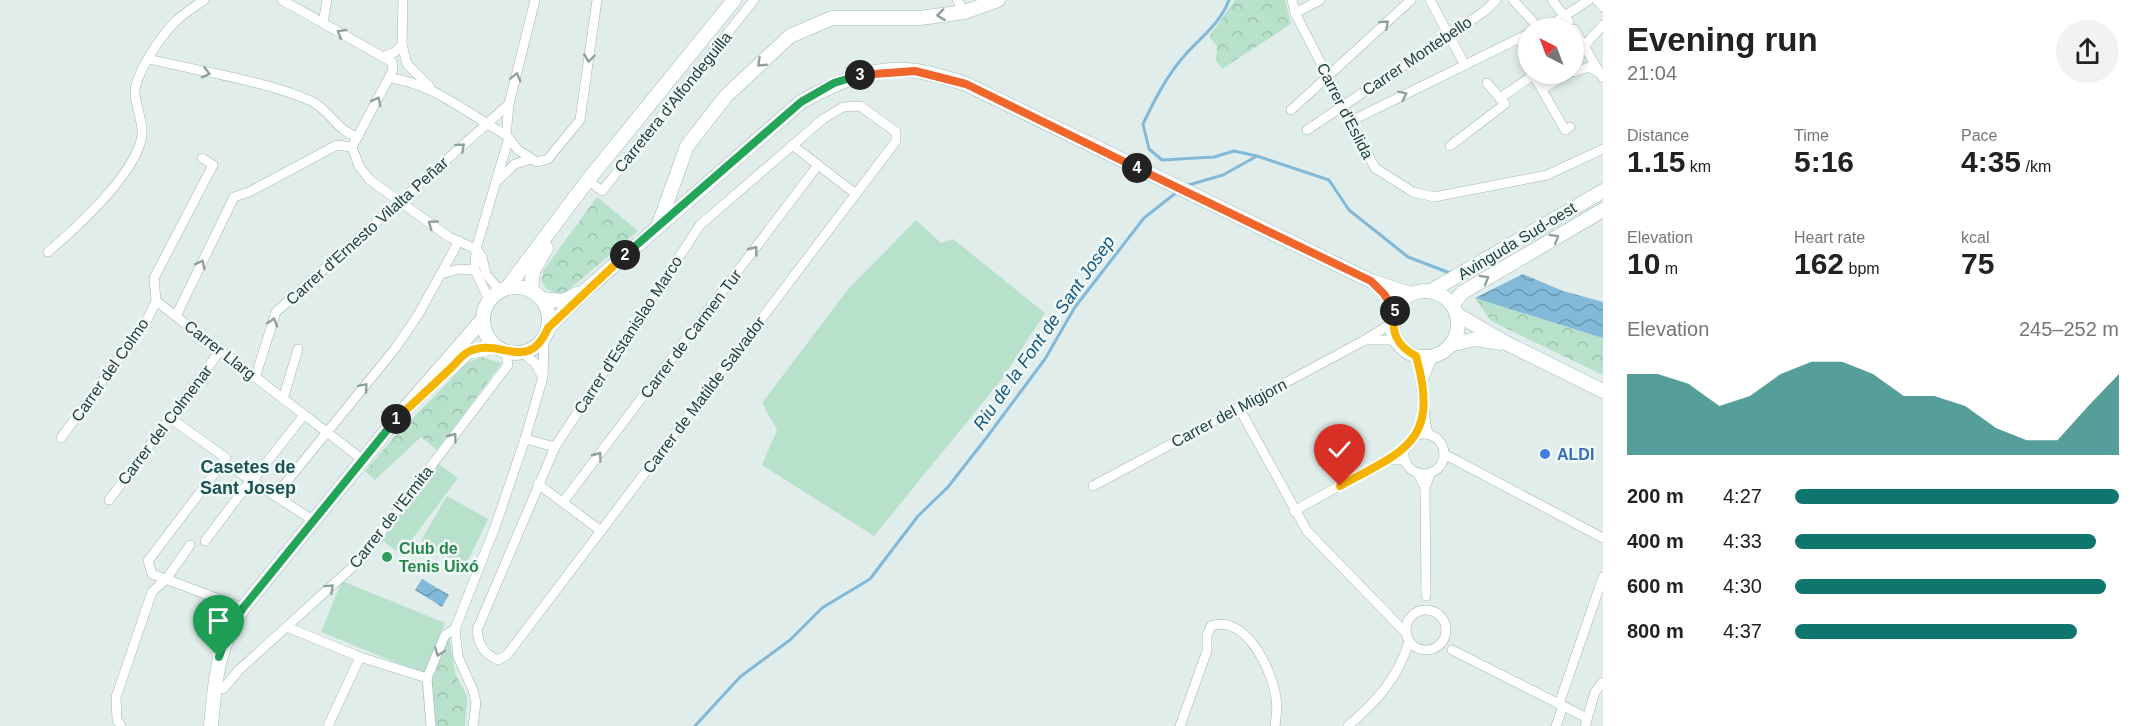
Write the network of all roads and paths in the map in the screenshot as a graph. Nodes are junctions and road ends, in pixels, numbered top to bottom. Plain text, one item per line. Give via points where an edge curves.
1 (204, 0) edge
2 (282, 0) edge
3 (327, 0) edge
4 (403, 0) edge
5 (536, 0) edge
6 (597, 0) edge
7 (734, 0) edge
8 (754, 0) edge
9 (998, 0) edge
10 (1292, 0) edge
11 (1320, 0) edge
12 (1411, 0) edge
13 (1430, 0) edge
14 (1496, 0) edge
15 (1552, 0) edge
16 (1589, 0) edge
17 (1597, 0) edge
18 (1518, 2) edge
19 (961, 6) edge
20 (1603, 7) edge
21 (1295, 13) junction
22 (1565, 17) joint
23 (1531, 18) edge
24 (323, 23) junction
25 (1603, 25) edge
26 (1450, 35) junction
27 (1518, 39) edge
28 (402, 45) junction
29 (1585, 45) joint
30 (149, 59) junction
31 (387, 60) junction
32 (1466, 65) junction
33 (1584, 69) edge
34 (1602, 75) edge
35 (1327, 76) junction
36 (389, 78) junction
37 (1487, 83) dead end
38 (1522, 84) edge
39 (1539, 84) edge
40 (1551, 84) edge
41 (1542, 89) junction
42 (437, 93) junction
43 (1502, 101) junction
44 (509, 104) junction
45 (860, 106) joint
46 (1343, 106) junction
47 (1291, 110) dead end
48 (1350, 121) junction
49 (486, 124) junction
50 (339, 126) junction
51 (1570, 127) dead end
52 (1307, 130) dead end
53 (358, 137) junction
54 (507, 138) junction
55 (337, 145) junction
56 (792, 145) junction
57 (1450, 146) dead end
58 (352, 147) junction
59 (1602, 153) edge
60 (202, 158) dead end
61 (531, 159) junction
62 (818, 165) junction
63 (588, 180) junction
64 (496, 182) junction
65 (1603, 191) edge
66 (856, 194) junction
67 (400, 202) junction
68 (568, 210) junction
69 (1603, 210) edge
70 (658, 225) junction
71 (459, 241) junction
72 (476, 249) junction
73 (48, 252) dead end
74 (475, 270) junction
75 (441, 274) junction
76 (1371, 281) junction
77 (587, 288) junction
78 (1436, 288) junction
79 (499, 293) junction
80 (1410, 294) junction
81 (536, 295) junction
82 (156, 301) junction
83 (1455, 310) junction
84 (176, 316) junction
85 (1393, 316) junction
86 (482, 320) junction
87 (546, 334) junction
88 (1365, 340) junction
89 (1396, 340) junction
90 (1453, 344) junction
91 (1508, 344) junction
92 (298, 349) dead end
93 (500, 350) junction
94 (220, 351) junction
95 (522, 353) junction
96 (1416, 356) junction
97 (1433, 357) junction
98 (543, 377) junction
99 (255, 378) junction
100 (1423, 380) junction
101 (1603, 390) edge
102 (283, 399) junction
103 (1239, 408) junction
104 (1423, 414) junction
105 (304, 415) junction
106 (170, 418) junction
107 (396, 419) junction
108 (326, 432) junction
109 (1428, 434) junction
110 (1417, 435) junction
111 (61, 438) dead end
112 (525, 439) junction
113 (555, 447) junction
114 (1405, 449) junction
115 (1443, 458) junction
116 (224, 460) junction
117 (363, 460) junction
118 (1386, 460) junction
119 (1405, 460) junction
120 (1431, 472) junction
121 (1418, 473) junction
122 (251, 480) junction
123 (538, 484) junction
124 (1093, 486) dead end
125 (1425, 489) junction
126 (275, 496) junction
127 (109, 500) dead end
128 (563, 502) junction
129 (1294, 511) junction
130 (314, 521) junction
131 (601, 531) junction
132 (1603, 538) edge
133 (205, 541) dead end
134 (190, 545) dead end
135 (1603, 577) edge
136 (167, 578) junction
137 (1426, 596) junction
138 (243, 608) junction
139 (1422, 610) junction
140 (1434, 612) junction
141 (1388, 616) junction
142 (1408, 621) junction
143 (287, 627) junction
144 (454, 628) junction
145 (1444, 636) junction
146 (1408, 637) junction
147 (1436, 647) junction
148 (1419, 649) junction
149 (1452, 650) junction
150 (507, 655) joint
151 (360, 657) junction
152 (1403, 662) junction
153 (427, 678) junction
154 (1603, 682) edge
155 (223, 689) dead end
156 (1561, 705) junction
157 (1586, 722) edge
158 (121, 726) edge
159 (211, 726) edge
160 (328, 726) edge
161 (431, 726) edge
162 (473, 726) edge
163 (1180, 726) edge
164 (1275, 726) edge
165 (1348, 726) edge
166 (1556, 726) edge

1 - 30 street via 176,21
2 - 24 street
3 - 24 street
4 - 28 street
44 -> 5 street
6 -> 61 street via 580,120 548,159
7 - 63 main road, Carretera d'Alfondeguilla
8 - 63 street, Carretera d'Alfondeguilla via 602,190
9 - 19 main road
10 - 21 street, Carrer d'Eslida
11 - 21 street
35 -> 12 street
13 - 26 street
14 - 26 street, Carrer Montebello
15 - 22 street
16 - 22 street
17 - 20 street
18 - 23 street
19 -> 70 main road via 920,18 832,18 790,36 726,96 687,146
21 - 35 street, Carrer d'Eslida
31 -> 24 street
25 - 29 street
26 - 32 street
26 - 46 street, Carrer Montebello
27 - 32 street
28 - 31 street
28 - 42 street via 407,64
29 - 34 street
30 -> 50 street via 282,91 312,102
30 - 73 street via 135,92 142,135 136,153 93,210
31 - 36 street via 393,70
48 -> 32 street
33 - 34 street via 1589,67
35 - 46 street, Carrer d'Eslida
35 - 47 street
36 - 42 street
53 -> 36 street
37 - 43 street
38 - 43 street
39 - 41 street
40 - 41 street
41 - 51 street via 1565,130
42 - 49 street
43 - 57 street
44 - 49 street, Carrer d'Ernesto Vilalta Peñar
44 - 54 street
45 - 56 street, Carrer d'Estanislao Marco via 843,107
45 - 66 street, Carrer de Matilde Salvador via 896,132 896,141
46 - 48 street, Carrer d'Eslida
46 - 52 street, Carrer Montebello
48 - 59 street, Carrer d'Eslida via 1375,168 1399,185 1434,197 1547,175
49 - 54 street
67 -> 49 street, Carrer d'Ernesto Vilalta Peñar
50 - 53 street
50 - 55 street
53 - 58 street
54 - 61 street
54 - 64 street
55 - 58 street
84 -> 55 street via 234,197
56 - 62 street
56 - 113 street, Carrer d'Estanislao Marco via 700,225
58 - 67 street via 364,174
60 - 82 street via 213,165 154,278
61 - 64 street via 515,164
62 - 66 street
128 -> 62 street, Carrer de Carmen Tur
63 - 68 main road, Carretera d'Alfondeguilla
64 - 72 street
65 - 78 main road, Avinguda Sud-oest
66 - 131 street, Carrer de Matilde Salvador
71 -> 67 street
99 -> 67 street, Carrer d'Ernesto Vilalta Peñar via 276,312
68 - 79 main road, Carretera d'Alfondeguilla
68 - 81 main road, Carretera d'Alfondeguilla via 533,270
83 -> 69 main road, Avinguda Sud-oest via 1463,292
70 - 76 main road via 801,102 834,83 870,72 915,71 966,84
70 - 77 main road
71 - 72 street
71 - 75 street
72 - 74 street
72 - 79 street
74 - 75 street
74 - 79 street
108 -> 75 street via 394,350
76 - 80 main road
76 - 85 main road
77 - 81 main road via 563,301
77 - 87 main road
78 - 80 main road
78 - 83 main road
79 - 81 main road via 520,287
79 - 86 main road
80 - 85 main road
81 - 87 main road via 548,312
82 - 84 street, Carrer Llarg
82 - 111 street, Carrer del Colmo via 148,318
83 - 90 main road via 1458,330
83 - 91 main road
84 - 94 street, Carrer Llarg
85 - 88 street, Carrer del Migjorn
85 - 89 main road
86 - 93 main road via 485,334
86 - 107 main road
87 - 95 main road via 534,349
87 - 98 street
88 - 89 street, Carrer del Migjorn
88 - 103 street, Carrer del Migjorn
89 - 96 main road
90 - 91 main road via 1476,339
90 - 97 main road
91 - 101 main road
92 - 102 street
93 - 95 main road
93 - 107 main road via 468,352
143 -> 93 street, Carrer de l'Ermita via 358,562 508,365
94 - 99 street, Carrer Llarg
94 - 106 street, Carrer del Colmenar
95 - 98 street via 535,363
96 - 97 main road
96 - 100 street
97 - 100 street
98 - 112 street
99 - 102 street, Carrer Llarg
100 - 104 street
102 - 105 street, Carrer Llarg
103 - 124 street, Carrer del Migjorn
103 - 129 street
104 - 109 street
104 - 110 street
105 - 108 street, Carrer Llarg
105 - 122 street
106 - 116 street
106 - 127 street, Carrer del Colmenar
107 - 117 main road
108 - 117 street, Carrer Llarg
108 - 126 street
109 - 110 street
109 - 115 street via 1438,439
110 - 114 street
112 - 113 street
112 - 144 street
113 - 123 street, Carrer d'Estanislao Marco
114 - 118 street
114 - 119 street
115 - 120 street
115 - 132 street
116 - 122 street
116 - 136 street via 148,561 152,574
117 - 130 main road
118 - 119 street
118 - 129 street
119 - 121 street
120 - 121 street
120 - 125 street
121 - 125 street
122 - 126 street
122 - 133 street
123 - 128 street
123 - 150 street, Carrer d'Estanislao Marco via 477,630 479,644 488,656 498,660
125 - 137 street
126 - 130 street
128 - 131 street
129 - 141 street via 1322,548
130 - 138 main road
131 - 150 street, Carrer de Matilde Salvador
134 - 136 street
135 - 156 street
136 - 138 street
136 - 158 street via 152,592 116,697
137 - 139 street
137 - 140 street
138 - 159 main road via 228,630 219,657
139 - 140 street
139 - 142 street
140 - 145 street via 1443,619
141 - 142 street
141 - 146 street
142 - 146 street
143 - 151 street
143 - 155 street, Carrer de l'Ermita
144 -> 153 street via 445,635
144 - 162 street via 458,657 476,703
145 - 147 street
145 - 149 street
146 - 148 street
146 - 152 street
147 - 148 street
147 - 149 street
148 - 152 street
149 - 156 street
151 - 153 street
151 - 160 street
152 - 165 street via 1384,691
153 - 161 street
154 - 157 street via 1595,692
156 - 157 street
156 - 166 street
163 - 164 street via 1207,651 1207,635 1211,626 1221,623 1230,624 1250,643 1272,681 1277,700

